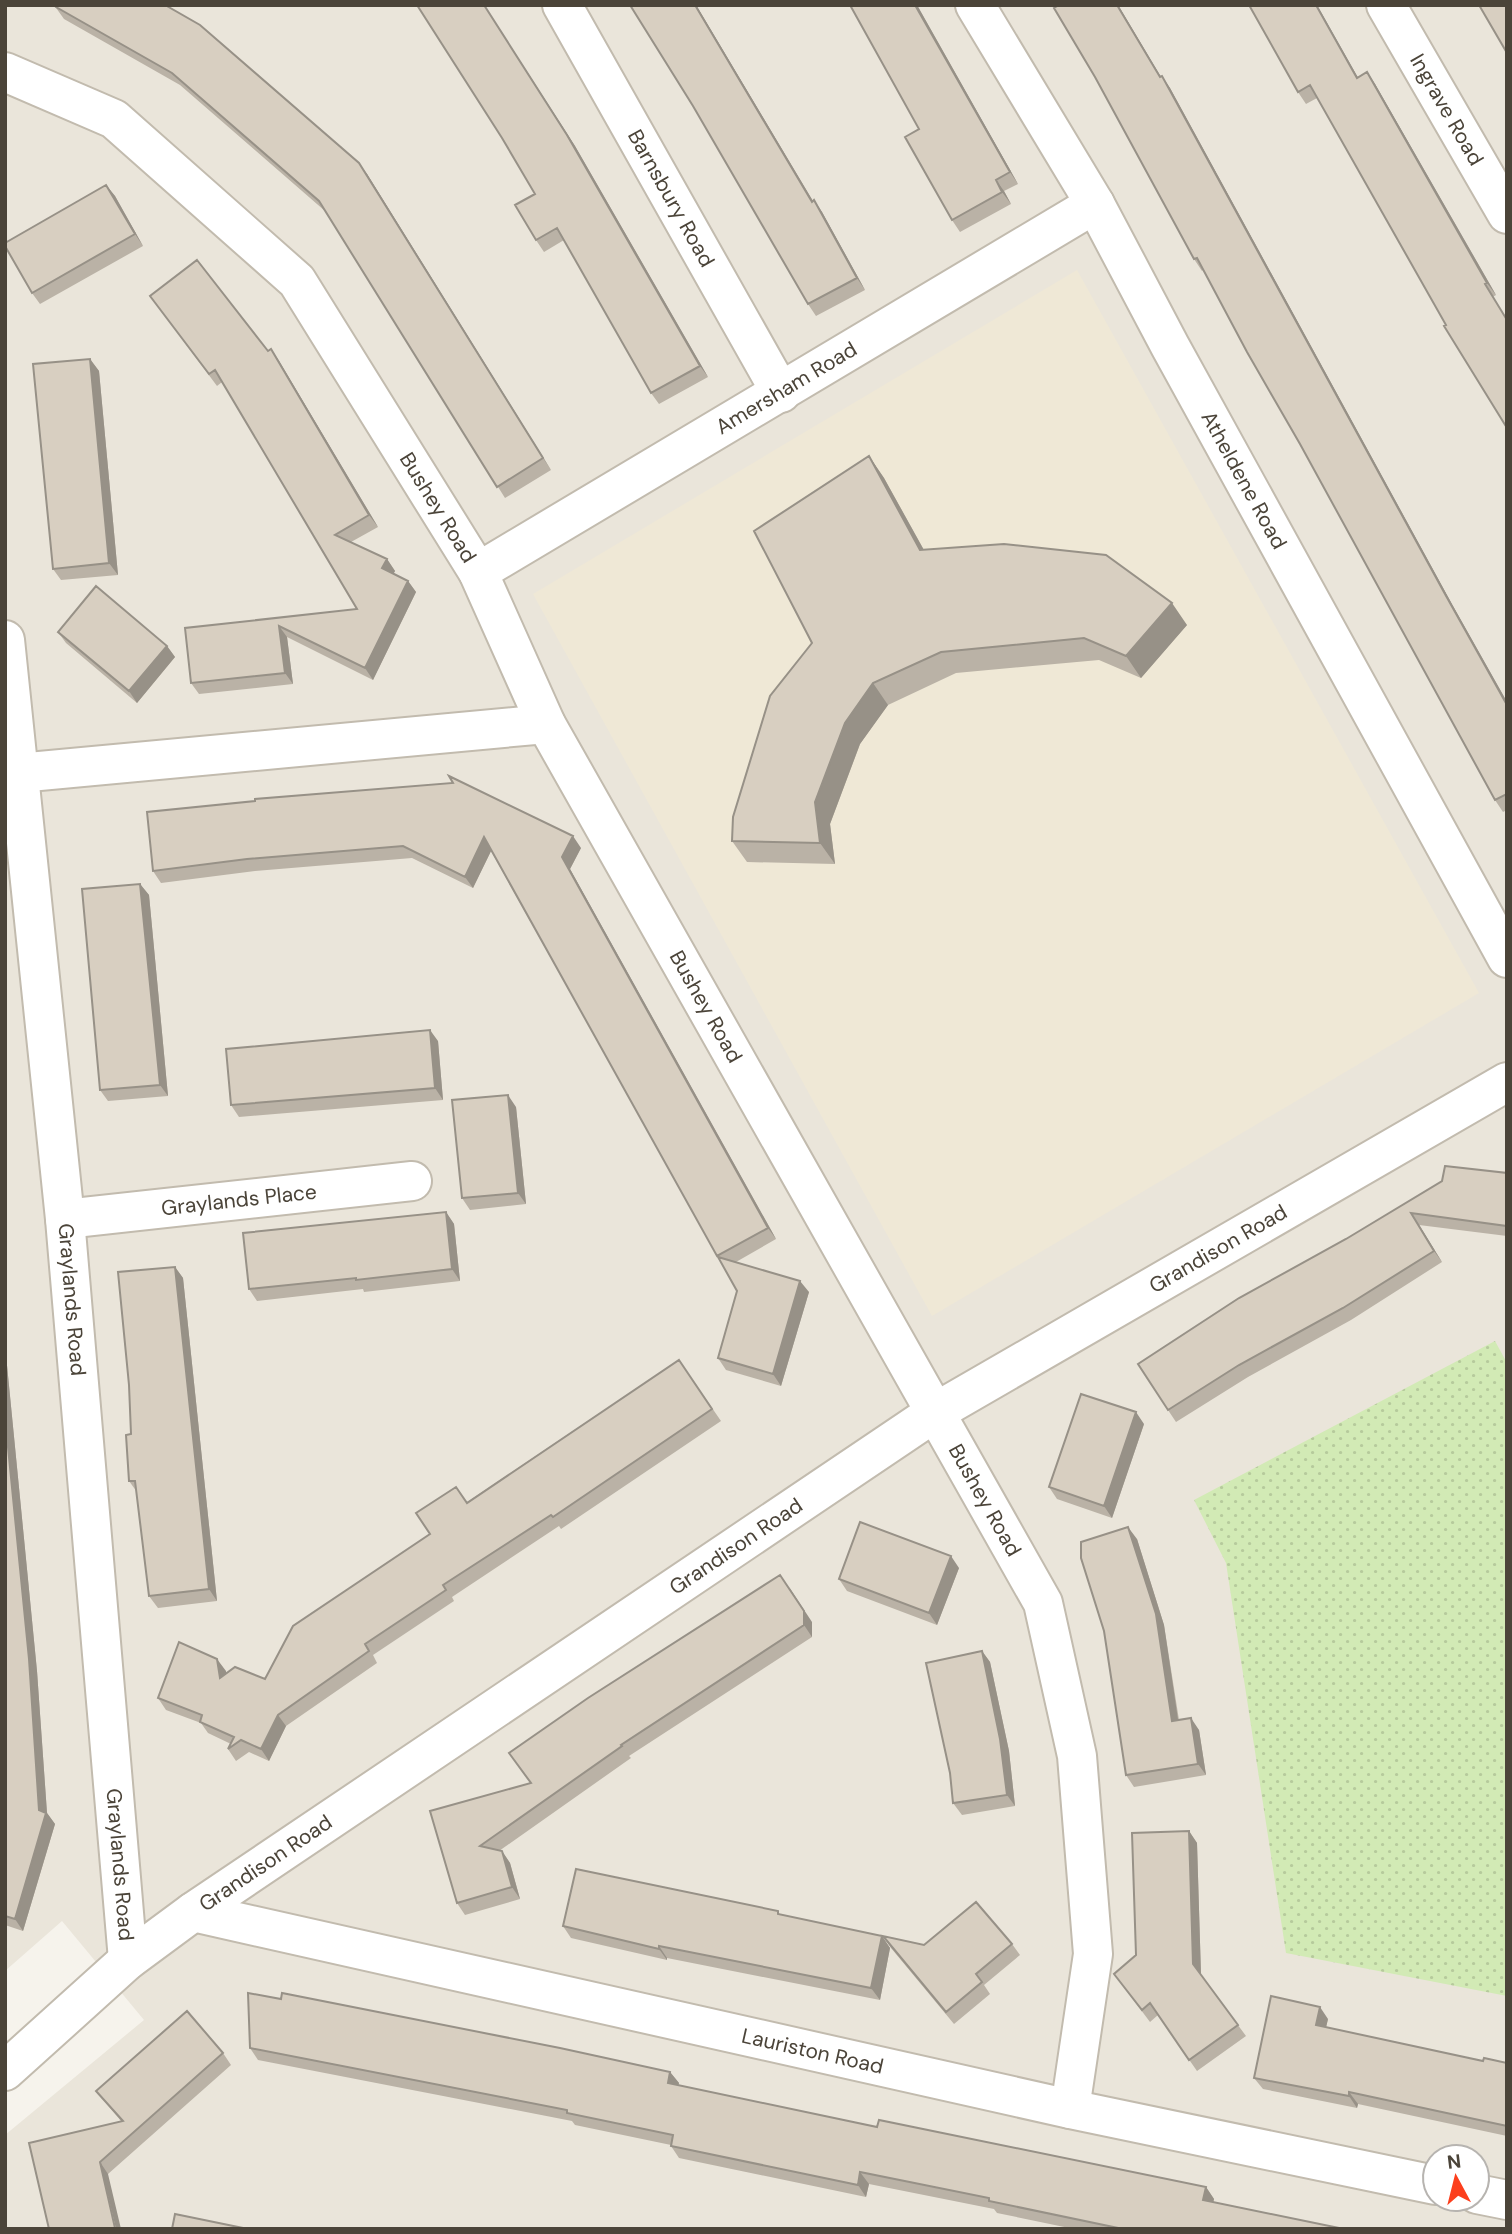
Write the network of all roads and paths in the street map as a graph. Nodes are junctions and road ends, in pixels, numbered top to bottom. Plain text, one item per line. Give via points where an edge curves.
1 (562, 5) edge
2 (975, 5) edge
3 (1386, 5) edge
4 (5, 72) edge
5 (1095, 204) junction
6 (1507, 214) edge
7 (781, 393) junction
8 (478, 572) junction
9 (5, 640) edge
10 (546, 723) junction
11 (18, 773) junction
12 (1507, 958) edge
13 (1507, 1082) edge
14 (412, 1181) dead end
15 (65, 1219) junction
16 (934, 1413) junction
17 (193, 1912) junction
18 (128, 1960) junction
19 (5, 2071) edge
20 (1070, 2109) junction
21 (1421, 2182) edge

1 - 7 street, Barnsbury Road
2 - 5 street, Atheldene Road
3 - 6 street, Ingrave Road
4 - 8 street, Bushey Road via 114,119 298,281
5 - 7 street, Amersham Road
5 - 12 street, Atheldene Road
7 - 8 street, Amersham Road
8 - 10 street, Bushey Road
9 - 11 street, Graylands Road
10 - 11 street
10 - 16 street, Bushey Road
11 - 15 street, Graylands Road
13 - 16 street, Grandison Road
14 - 15 street, Graylands Place
15 - 18 street, Graylands Road
16 - 17 street, Grandison Road
16 - 20 street, Bushey Road via 1042,1603 1077,1756 1093,1954
17 - 18 street, Grandison Road
17 - 20 street, Lauriston Road
18 - 19 street, Grandison Road
20 - 21 street, Lauriston Road

